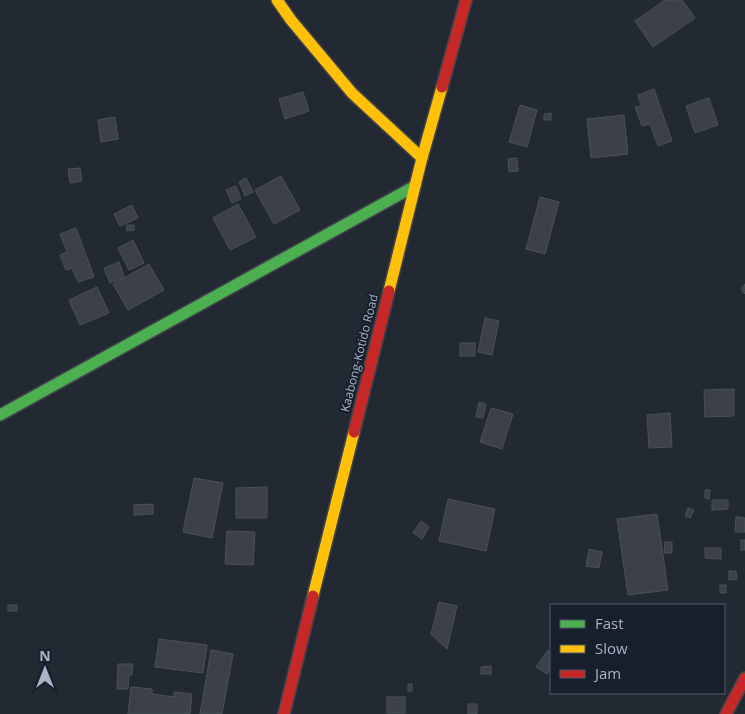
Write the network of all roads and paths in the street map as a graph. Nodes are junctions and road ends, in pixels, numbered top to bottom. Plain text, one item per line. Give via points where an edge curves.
1 (277, 0) edge
2 (466, 0) edge
3 (422, 158) junction
4 (415, 186) junction
5 (0, 416) edge
6 (745, 678) edge
7 (284, 714) edge
8 (726, 714) edge

1 - 3 street via 352,93
2 - 3 street, Kaabong-Kotido Road
3 - 4 street, Kaabong-Kotido Road
4 - 5 street
4 - 7 street, Kaabong-Kotido Road
6 - 8 street

